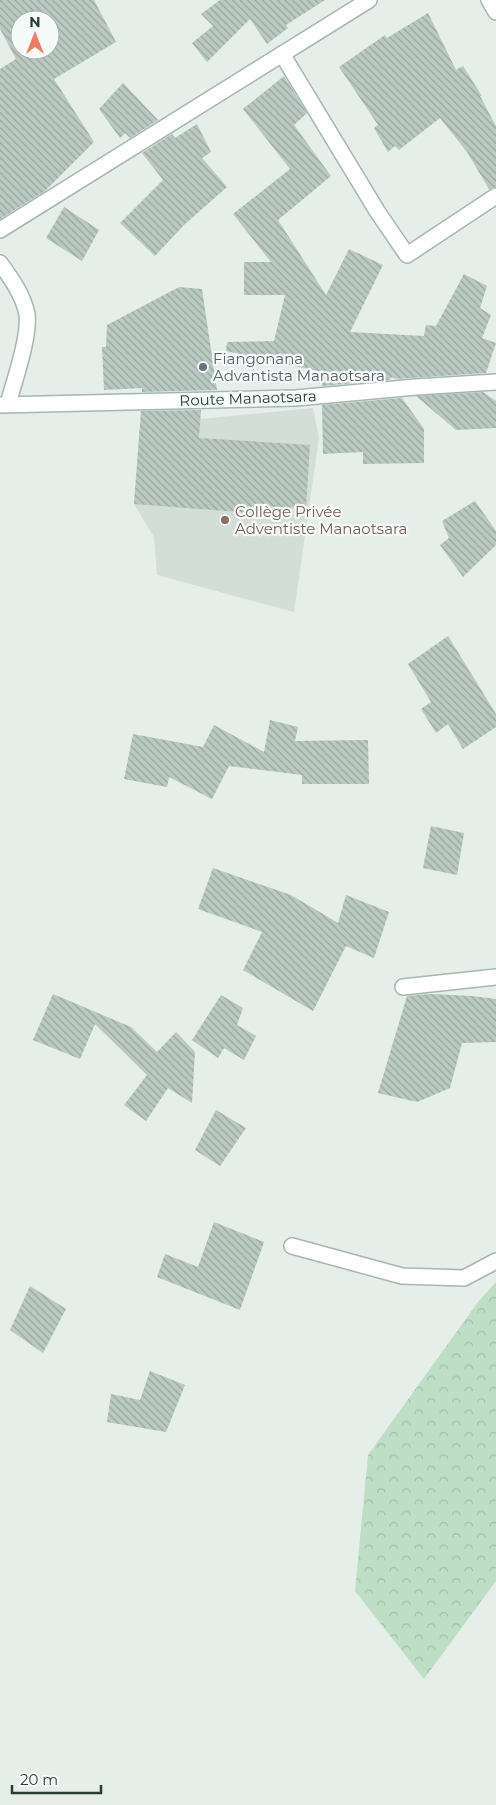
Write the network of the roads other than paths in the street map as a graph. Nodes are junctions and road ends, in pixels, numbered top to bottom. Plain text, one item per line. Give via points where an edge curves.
1 (369, 0) edge
2 (489, 0) edge
3 (496, 12) edge
4 (282, 54) junction
5 (496, 196) edge
6 (0, 230) edge
7 (0, 263) edge
8 (496, 382) edge
9 (4, 405) edge
10 (496, 977) edge
11 (403, 987) dead end
12 (292, 1246) dead end
13 (496, 1261) edge

1 - 4 street
2 - 3 street
4 - 5 street via 407,255
4 - 6 street
7 - 9 street via 15,283 27,314 25,342
8 - 9 street, Route Manaotsara via 296,398
10 - 11 street
12 - 13 street via 402,1276 464,1278

